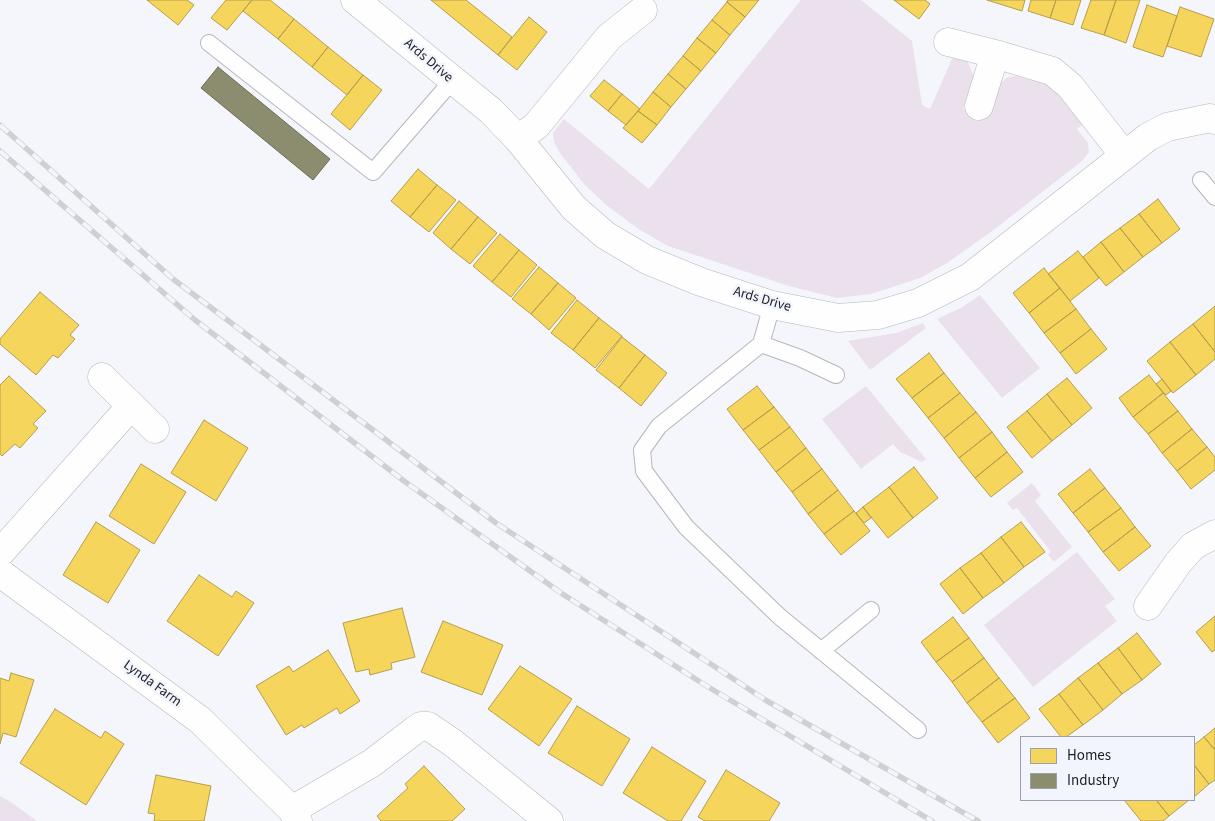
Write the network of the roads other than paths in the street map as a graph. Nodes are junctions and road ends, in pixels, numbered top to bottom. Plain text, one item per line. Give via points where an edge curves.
1 (355, 0) edge
2 (643, 10) dead end
3 (948, 42) dead end
4 (210, 43) dead end
5 (995, 54) junction
6 (452, 80) junction
7 (979, 106) dead end
8 (1215, 120) edge
9 (518, 139) junction
10 (1124, 155) junction
11 (1201, 180) dead end
12 (1215, 197) edge
13 (772, 305) junction
14 (761, 344) junction
15 (836, 375) dead end
16 (102, 377) dead end
17 (131, 406) junction
18 (156, 429) dead end
19 (1215, 534) edge
20 (0, 553) edge
21 (0, 572) edge
22 (1148, 606) dead end
23 (871, 610) dead end
24 (821, 651) junction
25 (918, 730) dead end
26 (295, 816) edge
27 (549, 821) edge

1 - 6 street, Ards Drive
2 - 9 street via 609,37 536,126
3 - 5 street
4 - 6 lane via 373,172
5 - 7 street
5 - 10 street via 1052,71 1061,77
6 - 9 street, Ards Drive via 491,111
8 - 10 street, Ards Drive via 1210,118 1167,127
9 - 13 street, Ards Drive via 574,208 606,235 647,260
10 - 13 street, Ards Drive via 970,277 918,303 878,315 838,318
11 - 12 lane
13 - 14 lane
14 - 15 lane
14 - 24 lane via 658,426 642,450 644,472 686,527 780,617
16 - 17 street
17 - 18 street
17 - 20 street
19 - 22 street via 1188,551
21 - 26 street, Lynda Farm via 200,720
23 - 24 lane
24 - 25 lane
26 - 27 street, Lynda Farm via 415,730 428,726

